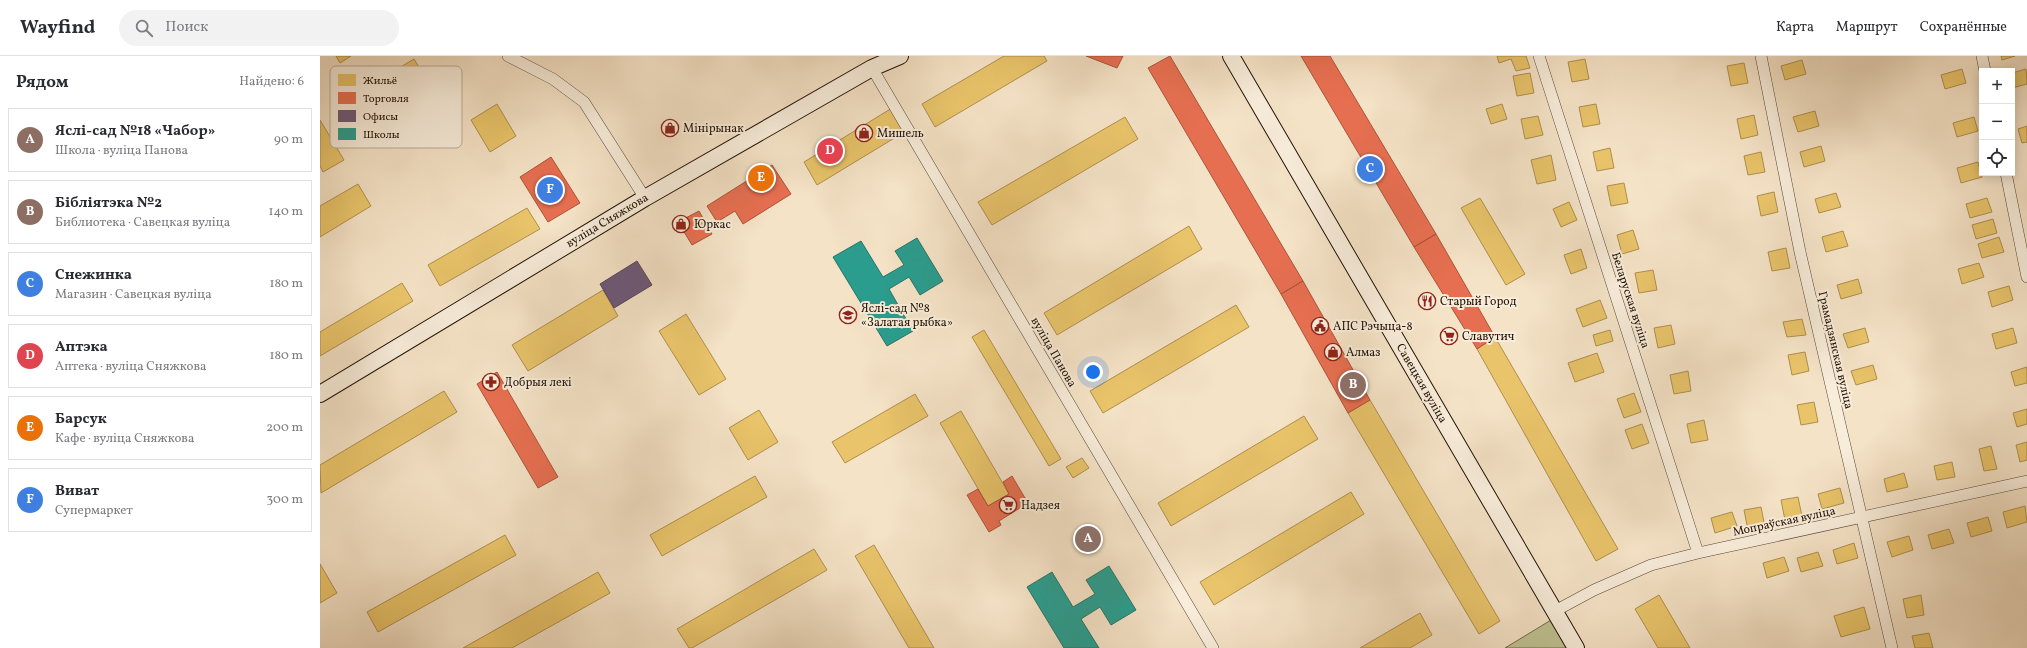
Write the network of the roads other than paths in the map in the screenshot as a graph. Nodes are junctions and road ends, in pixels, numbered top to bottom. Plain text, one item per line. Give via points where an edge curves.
1 (508, 56) edge
2 (900, 56) edge
3 (1231, 56) edge
4 (1540, 56) edge
5 (1761, 56) edge
6 (1982, 56) edge
7 (872, 68) junction
8 (1984, 68) edge
9 (2007, 176) edge
10 (645, 198) junction
11 (2027, 277) edge
12 (320, 394) edge
13 (2027, 481) edge
14 (1861, 518) junction
15 (1698, 553) junction
16 (1555, 611) junction
17 (1213, 648) edge
18 (1576, 648) edge
19 (1892, 648) edge

1 - 10 street via 553,79 584,102
2 - 7 street, вуліца Сняжкова
3 - 16 street, Савецкая вуліца
4 - 15 street, Беларуская вуліца
5 - 14 street, Грамадзянская вуліца via 1800,252
6 - 8 street
7 - 10 street, вуліца Сняжкова
7 - 17 street, вуліца Панова
9 - 11 street
10 - 12 street, вуліца Сняжкова
13 - 14 street, Мопраўская вуліца
14 - 15 street, Мопраўская вуліца
14 - 19 street, Грамадзянская вуліца
15 - 16 street, Мопраўская вуліца via 1651,565 1594,590
16 - 18 street, Савецкая вуліца

